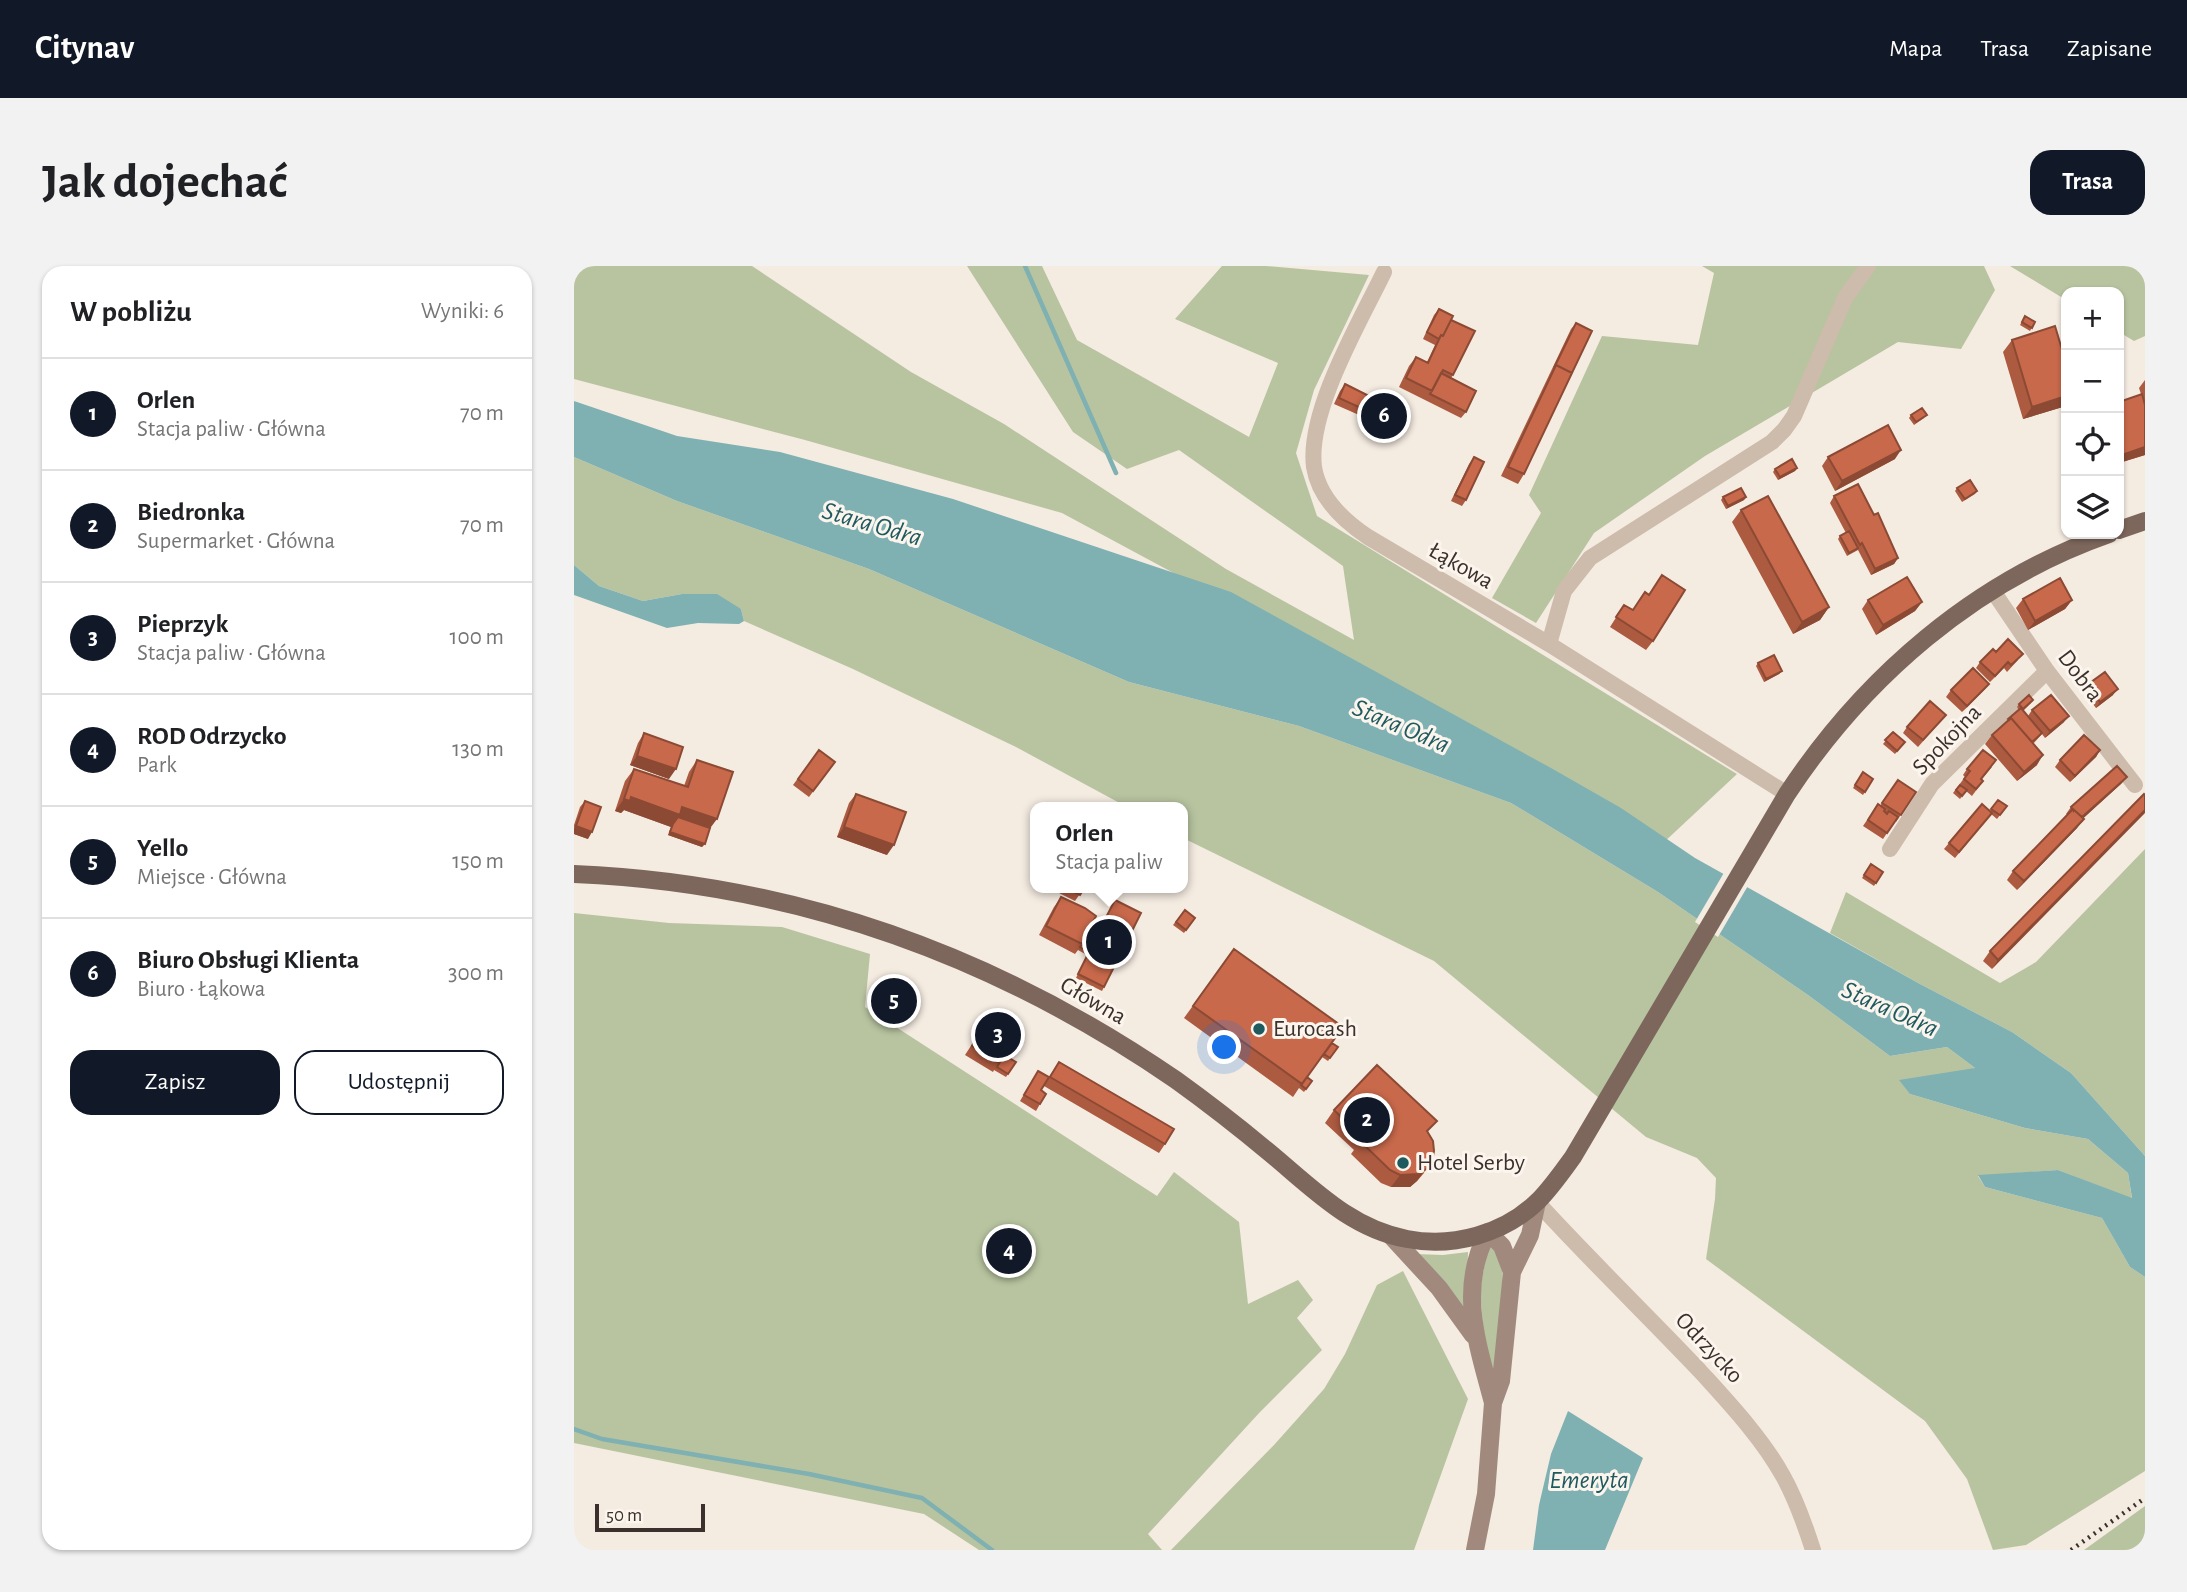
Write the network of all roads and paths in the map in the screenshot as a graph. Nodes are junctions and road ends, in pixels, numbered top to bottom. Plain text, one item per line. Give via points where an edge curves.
1 (1868, 266) edge
2 (1384, 272) dead end
3 (2145, 521) edge
4 (2124, 528) edge
5 (2097, 539) edge
6 (1993, 591) junction
7 (1549, 645) junction
8 (2047, 671) junction
9 (2135, 785) dead end
10 (1787, 794) junction
11 (1890, 849) dead end
12 (574, 874) edge
13 (1537, 1202) junction
14 (1488, 1232) junction
15 (1391, 1236) junction
16 (1513, 1272) junction
17 (1476, 1339) junction
18 (1493, 1403) junction
19 (1475, 1550) edge
20 (1813, 1550) edge

1 - 7 street via 1845,298 1784,430 1590,558 1564,592
2 - 7 street, Łąkowa via 1318,421 1314,468 1319,483 1334,508 1355,529
3 - 4 main road
5 - 6 main road, Główna via 2049,559
6 - 8 street, Dobra
6 - 10 main road, Główna via 1945,623 1875,684 1820,746
7 - 10 street, Łąkowa
8 - 9 street, Dobra
8 - 11 street, Spokojna via 1932,784
10 - 13 main road, Główna via 1573,1157
12 - 15 main road, Główna via 685,882 770,898 941,952 1122,1045 1176,1080 1338,1210
13 - 14 main road, Główna
13 - 16 main road via 1530,1234
13 - 20 street, Odrzycko via 1740,1415 1783,1475
14 - 15 main road, Główna via 1441,1242
14 - 16 main road via 1502,1246
14 - 17 main road via 1475,1259 1471,1291
15 - 17 main road via 1439,1288
16 - 18 main road via 1501,1381
17 - 18 main road
18 - 19 main road via 1486,1494

